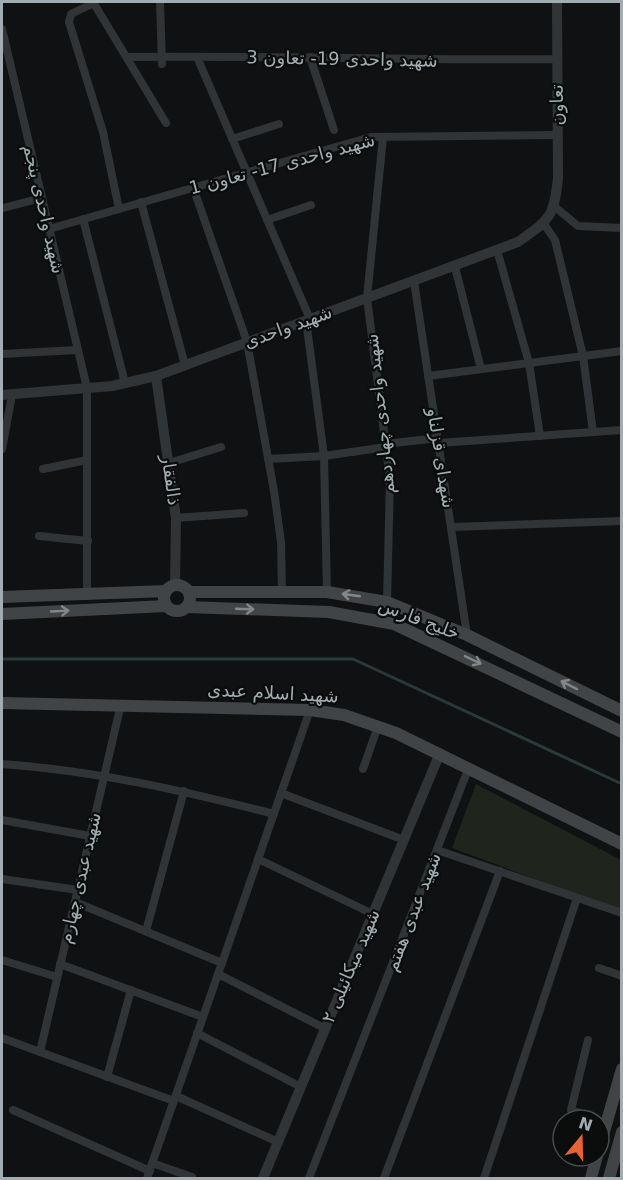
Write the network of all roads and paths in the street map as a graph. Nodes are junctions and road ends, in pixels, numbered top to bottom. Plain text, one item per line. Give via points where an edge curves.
1 (94, 2) edge
2 (160, 2) edge
3 (557, 2) edge
4 (2, 29) edge
5 (127, 57) junction
6 (197, 57) junction
7 (310, 57) junction
8 (557, 59) junction
9 (162, 60) junction
10 (165, 123) dead end
11 (279, 124) dead end
12 (334, 130) dead end
13 (558, 135) junction
14 (383, 137) junction
15 (232, 140) junction
16 (246, 172) junction
17 (193, 187) junction
18 (41, 198) junction
19 (141, 202) junction
20 (311, 205) dead end
21 (555, 207) junction
22 (3, 208) edge
23 (119, 208) junction
24 (83, 219) junction
25 (267, 220) junction
26 (544, 224) junction
27 (621, 228) edge
28 (49, 229) junction
29 (497, 250) junction
30 (455, 267) junction
31 (414, 281) junction
32 (367, 298) junction
33 (308, 320) junction
34 (247, 342) junction
35 (78, 350) junction
36 (621, 351) edge
37 (2, 354) edge
38 (583, 356) junction
39 (529, 363) junction
40 (185, 365) junction
41 (481, 369) junction
42 (156, 376) junction
43 (428, 376) junction
44 (125, 383) junction
45 (87, 388) junction
46 (7, 395) edge
47 (621, 430) edge
48 (593, 432) junction
49 (540, 436) junction
50 (439, 440) junction
51 (385, 446) junction
52 (221, 447) dead end
53 (2, 449) edge
54 (324, 456) junction
55 (268, 459) junction
56 (87, 460) junction
57 (169, 464) junction
58 (43, 469) dead end
59 (244, 513) dead end
60 (176, 518) junction
61 (621, 520) edge
62 (452, 527) junction
63 (39, 536) dead end
64 (88, 541) junction
65 (170, 588) junction
66 (189, 592) junction
67 (282, 592) junction
68 (327, 592) junction
69 (87, 596) junction
70 (2, 597) edge
71 (387, 602) junction
72 (166, 606) junction
73 (187, 607) junction
74 (2, 614) edge
75 (467, 634) junction
76 (2, 703) edge
77 (121, 704) junction
78 (310, 710) junction
79 (621, 711) edge
80 (378, 726) junction
81 (621, 732) edge
82 (440, 753) junction
83 (2, 764) edge
84 (469, 767) junction
85 (363, 769) dead end
86 (104, 776) junction
87 (184, 791) junction
88 (281, 794) junction
89 (274, 814) junction
90 (2, 820) edge
91 (90, 836) junction
92 (404, 840) junction
93 (621, 844) edge
94 (437, 850) junction
95 (258, 859) junction
96 (500, 871) junction
97 (2, 879) edge
98 (78, 890) junction
99 (577, 898) junction
100 (75, 902) junction
101 (621, 913) edge
102 (373, 914) junction
103 (146, 932) junction
104 (2, 960) edge
105 (222, 963) junction
106 (60, 964) junction
107 (599, 968) dead end
108 (218, 974) junction
109 (621, 976) edge
110 (57, 977) junction
111 (131, 990) junction
112 (203, 1017) junction
113 (326, 1029) junction
114 (197, 1033) junction
115 (2, 1038) edge
116 (588, 1040) dead end
117 (40, 1052) junction
118 (621, 1069) edge
119 (107, 1077) junction
120 (301, 1087) junction
121 (175, 1099) junction
122 (571, 1108) edge
123 (610, 1108) edge
124 (13, 1110) dead end
125 (621, 1132) edge
126 (278, 1142) junction
127 (150, 1171) edge
128 (192, 1177) dead end
129 (263, 1179) edge
130 (309, 1179) edge
131 (384, 1179) edge
132 (484, 1179) edge
133 (609, 1179) edge

1 - 5 street
1 - 23 street via 71,14 69,22 103,132
2 - 9 street
3 - 8 street, تعاون
4 - 18 street, شهید واحدی پنجم
5 - 9 street, شهید واحدی 19- تعاون 3
5 - 10 street
6 - 7 street, شهید واحدی 19- تعاون 3
6 - 9 street, شهید واحدی 19- تعاون 3
6 - 15 street
7 - 8 street, شهید واحدی 19- تعاون 3 via 404,61
7 - 12 street
8 - 13 street, تعاون
11 - 15 street
13 - 14 street, شهید واحدی 17- تعاون 1
13 - 21 street, تعاون
14 - 16 street, شهید واحدی 17- تعاون 1
14 - 32 street, شهید واحدی چهاردهم
15 - 16 street
16 - 17 street, شهید واحدی 17- تعاون 1
16 - 25 street
17 - 19 street, شهید واحدی 17- تعاون 1
17 - 34 street
18 - 22 street
18 - 28 street, شهید واحدی پنجم
19 - 23 street, شهید واحدی 17- تعاون 1
19 - 40 street
20 - 25 street
21 - 26 street, شهید واحدی
21 - 27 street via 578,225
23 - 24 street, شهید واحدی 17- تعاون 1
24 - 28 street, شهید واحدی 17- تعاون 1
24 - 44 street
25 - 33 street
26 - 29 street, شهید واحدی via 518,242
26 - 38 street via 555,240
28 - 35 street, شهید واحدی پنجم
29 - 30 street, شهید واحدی
29 - 39 street
30 - 31 street, شهید واحدی
30 - 41 street
31 - 32 street, شهید واحدی
31 - 43 street, شهدای قزلناو
32 - 33 street, شهید واحدی
32 - 51 street, شهید واحدی چهاردهم
33 - 34 street, شهید واحدی
33 - 54 street
34 - 40 street, شهید واحدی
34 - 55 street
35 - 37 street
35 - 45 street, شهید واحدی پنجم
36 - 38 street
38 - 39 street
38 - 48 street
39 - 41 street
39 - 49 street
40 - 42 street, شهید واحدی
41 - 43 street
42 - 44 street, شهید واحدی
42 - 57 street, ذالفقار
43 - 50 street, شهدای قزلناو
44 - 45 street, شهید واحدی
45 - 46 street, شهید واحدی
45 - 56 street, شهید واحدی پنجم
46 - 53 street
47 - 48 street
48 - 49 street
49 - 50 street
50 - 51 street
50 - 62 street, شهدای قزلناو
51 - 54 street
51 - 71 street, شهید واحدی چهاردهم via 390,480
52 - 57 street
54 - 55 street
54 - 68 street
55 - 67 street via 281,542
56 - 58 street
56 - 64 street, شهید واحدی پنجم
57 - 60 street, ذالفقار
59 - 60 street
60 - 65 street, ذالفقار
61 - 62 street
62 - 75 street, شهدای قزلناو
63 - 64 street
64 - 69 street, شهید واحدی پنجم
65 - 66 main road via 183,586
65 - 69 main road
65 - 72 main road via 164,598
66 - 67 main road
66 - 73 main road
67 - 68 main road
71 -> 68 main road
69 - 70 main road
71 - 75 main road
72 - 73 main road via 176,612
74 -> 72 main road
73 -> 81 main road, خلیج فارس via 328,612 394,624
79 -> 75 main road
76 - 77 main road, شهید اسلام عبدی
77 - 78 main road, شهید اسلام عبدی
77 - 86 street, شهید عبدی چهارم
78 - 80 main road, شهید اسلام عبدی
78 - 88 street
80 - 82 main road, شهید اسلام عبدی
80 - 85 street
82 - 84 main road, شهید اسلام عبدی
82 - 92 street, شهید میکائیلی ۲
83 - 86 street
84 - 93 main road, شهید اسلام عبدی
84 - 94 street, شهید عبدی هفتم
86 - 87 street
86 - 91 street, شهید عبدی چهارم
87 - 89 street
87 - 103 street
88 - 89 street
88 - 92 street
89 - 95 street
90 - 91 street
91 - 98 street, شهید عبدی چهارم
92 - 102 street, شهید میکائیلی ۲
94 - 96 street
94 - 130 street, شهید عبدی هفتم
95 - 102 street
95 - 105 street
96 - 99 street
96 - 131 street
97 - 98 street
98 - 100 street, شهید عبدی چهارم
99 - 101 street
99 - 132 street
100 - 103 street
100 - 106 street, شهید عبدی چهارم
102 - 113 street, شهید میکائیلی ۲
103 - 105 street
104 - 110 street
105 - 108 street
106 - 110 street, شهید عبدی چهارم
106 - 111 street
107 - 109 street
108 - 112 street
108 - 113 street
110 - 117 street, شهید عبدی چهارم
111 - 112 street
111 - 119 street
112 - 114 street
113 - 120 street, شهید میکائیلی ۲
114 - 120 street
114 - 121 street
115 - 117 street
116 - 122 street
117 - 119 street
118 - 123 main road
119 - 121 street
120 - 126 street, شهید میکائیلی ۲
121 - 126 street
121 - 127 street
124 - 127 street
125 - 133 main road
126 - 129 street, شهید میکائیلی ۲
127 - 128 street

